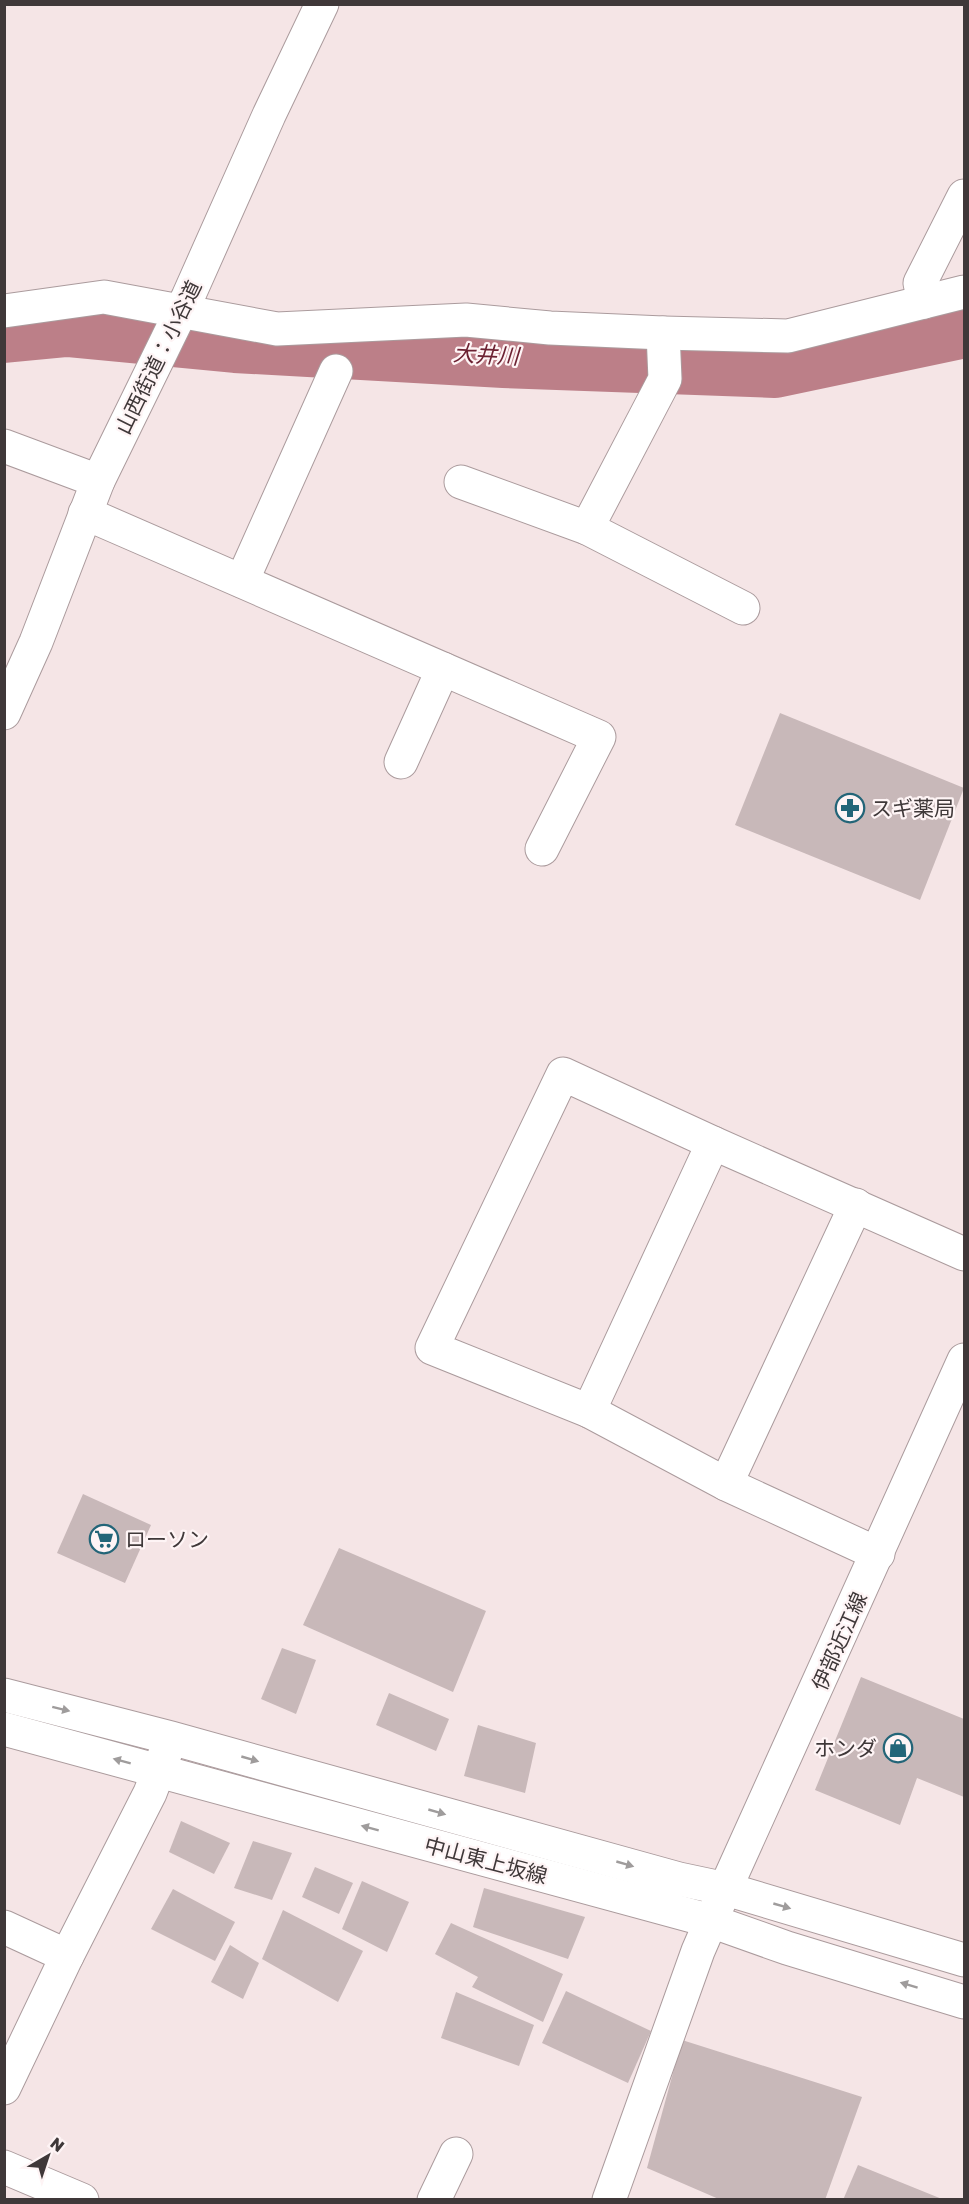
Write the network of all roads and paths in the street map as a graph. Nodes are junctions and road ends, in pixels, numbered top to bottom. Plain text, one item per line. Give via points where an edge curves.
1 (322, 4) edge
2 (964, 196) edge
3 (964, 292) edge
4 (924, 302) junction
5 (4, 311) edge
6 (181, 311) junction
7 (663, 333) junction
8 (336, 371) dead end
9 (4, 446) edge
10 (98, 481) junction
11 (461, 482) dead end
12 (85, 513) junction
13 (587, 528) junction
14 (242, 581) junction
15 (743, 608) dead end
16 (443, 669) junction
17 (4, 713) edge
18 (401, 762) dead end
19 (542, 849) dead end
20 (713, 1143) junction
21 (856, 1205) junction
22 (964, 1254) edge
23 (964, 1360) edge
24 (590, 1411) junction
25 (726, 1484) junction
26 (878, 1554) junction
27 (4, 1695) edge
28 (4, 1729) edge
29 (171, 1738) junction
30 (159, 1771) junction
31 (726, 1889) junction
32 (711, 1921) junction
33 (4, 1927) edge
34 (67, 1956) junction
35 (964, 1960) edge
36 (964, 2002) edge
37 (4, 2088) edge
38 (456, 2154) dead end
39 (4, 2167) edge
40 (82, 2199) edge
41 (434, 2199) edge
42 (609, 2199) edge

1 - 6 street, 山西街道：小谷道
2 - 4 street via 920,283
3 - 4 street
4 - 7 street via 788,336
5 - 6 street via 104,297
6 - 7 street via 277,328 466,320
6 - 10 street, 山西街道：小谷道
7 - 13 street via 665,379
8 - 14 street
9 - 10 street
10 - 12 street, 山西街道：小谷道
11 - 13 street
12 - 14 street
12 - 17 street, 山西街道：小谷道 via 36,642
13 - 15 street
14 - 16 street
16 - 18 street
16 - 19 street via 599,737
20 - 21 street
20 - 24 street
20 - 24 street via 563,1074 432,1348
21 - 22 street
21 - 25 street
23 - 26 street, 伊部近江線
24 - 25 street
25 - 26 street
26 - 31 street, 伊部近江線
27 -> 29 street, 中山東上坂線
30 -> 28 street, 中山東上坂線
29 - 30 street
29 -> 31 street, 中山東上坂線
32 -> 30 street, 中山東上坂線
30 - 34 street
31 - 32 street, 伊部近江線
31 -> 35 street, 中山東上坂線
36 -> 32 street, 中山東上坂線
32 - 42 street, 伊部近江線
33 - 34 street
34 - 37 street
38 - 41 street
39 - 40 street

